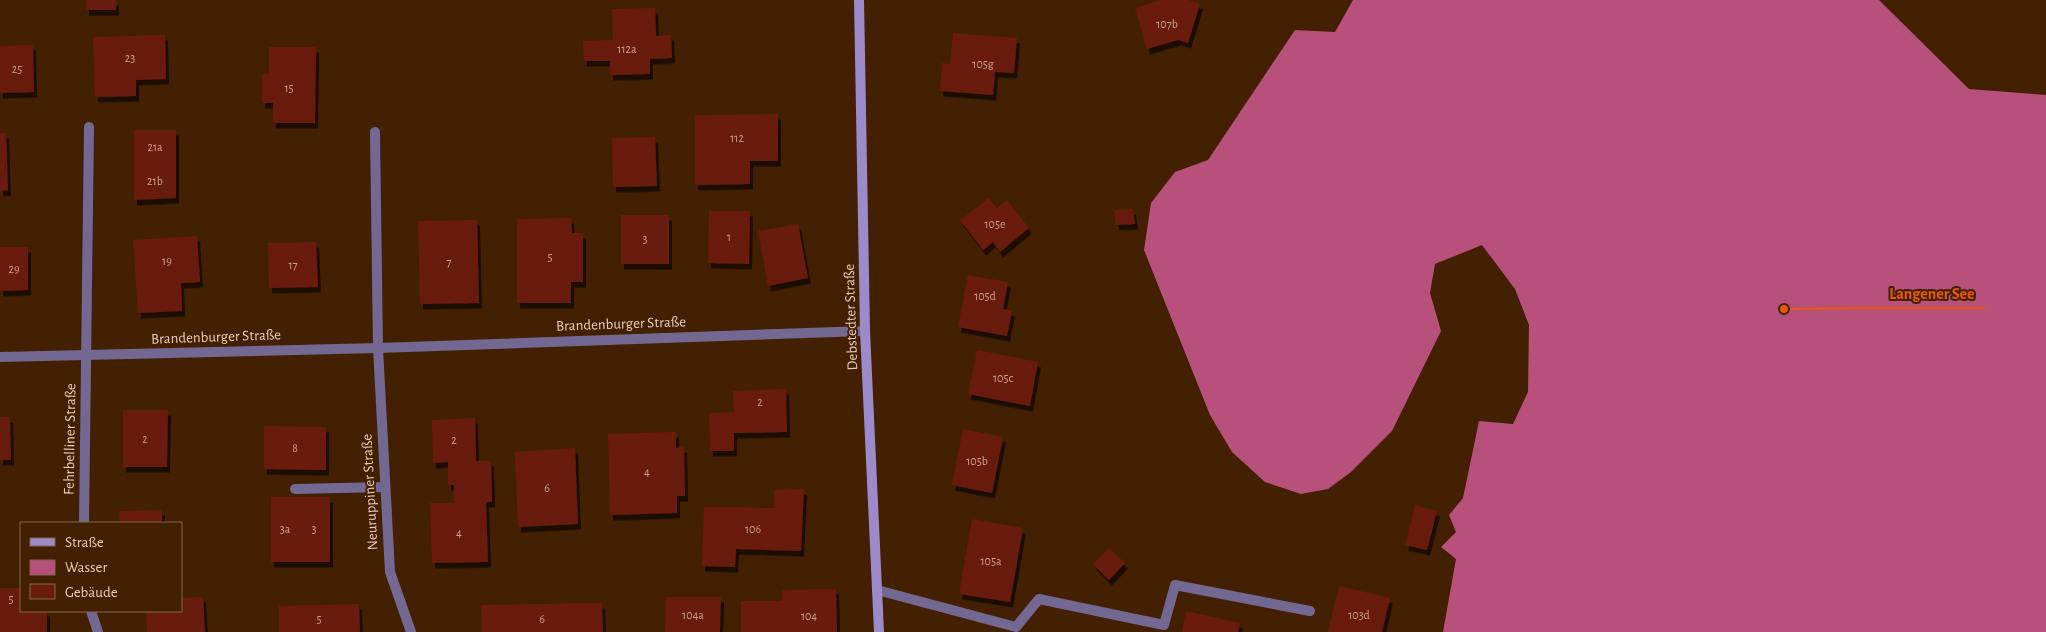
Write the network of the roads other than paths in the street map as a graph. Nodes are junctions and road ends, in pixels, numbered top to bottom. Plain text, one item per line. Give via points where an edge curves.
1 (858, 0) edge
2 (89, 127) dead end
3 (375, 132) dead end
4 (866, 331) junction
5 (378, 348) junction
6 (86, 355) junction
7 (0, 356) edge
8 (385, 487) junction
9 (295, 489) dead end
10 (84, 522) edge
11 (877, 590) junction
12 (1310, 610) dead end
13 (91, 612) edge
14 (98, 632) edge
15 (411, 632) edge
16 (879, 632) edge

1 - 4 main road, Debstedter Straße
2 - 6 street
3 - 5 street
4 - 5 street, Brandenburger Straße
4 - 11 main road, Debstedter Straße
5 - 6 street, Brandenburger Straße
5 - 8 street, Neuruppiner Straße
6 - 7 street, Brandenburger Straße
6 - 10 street, Fehrbelliner Straße
8 - 9 street
8 - 15 street, Neuruppiner Straße via 390,572
11 - 12 street via 1016,627 1039,599 1164,626 1175,585
11 - 16 main road, Debstedter Straße
13 - 14 street

